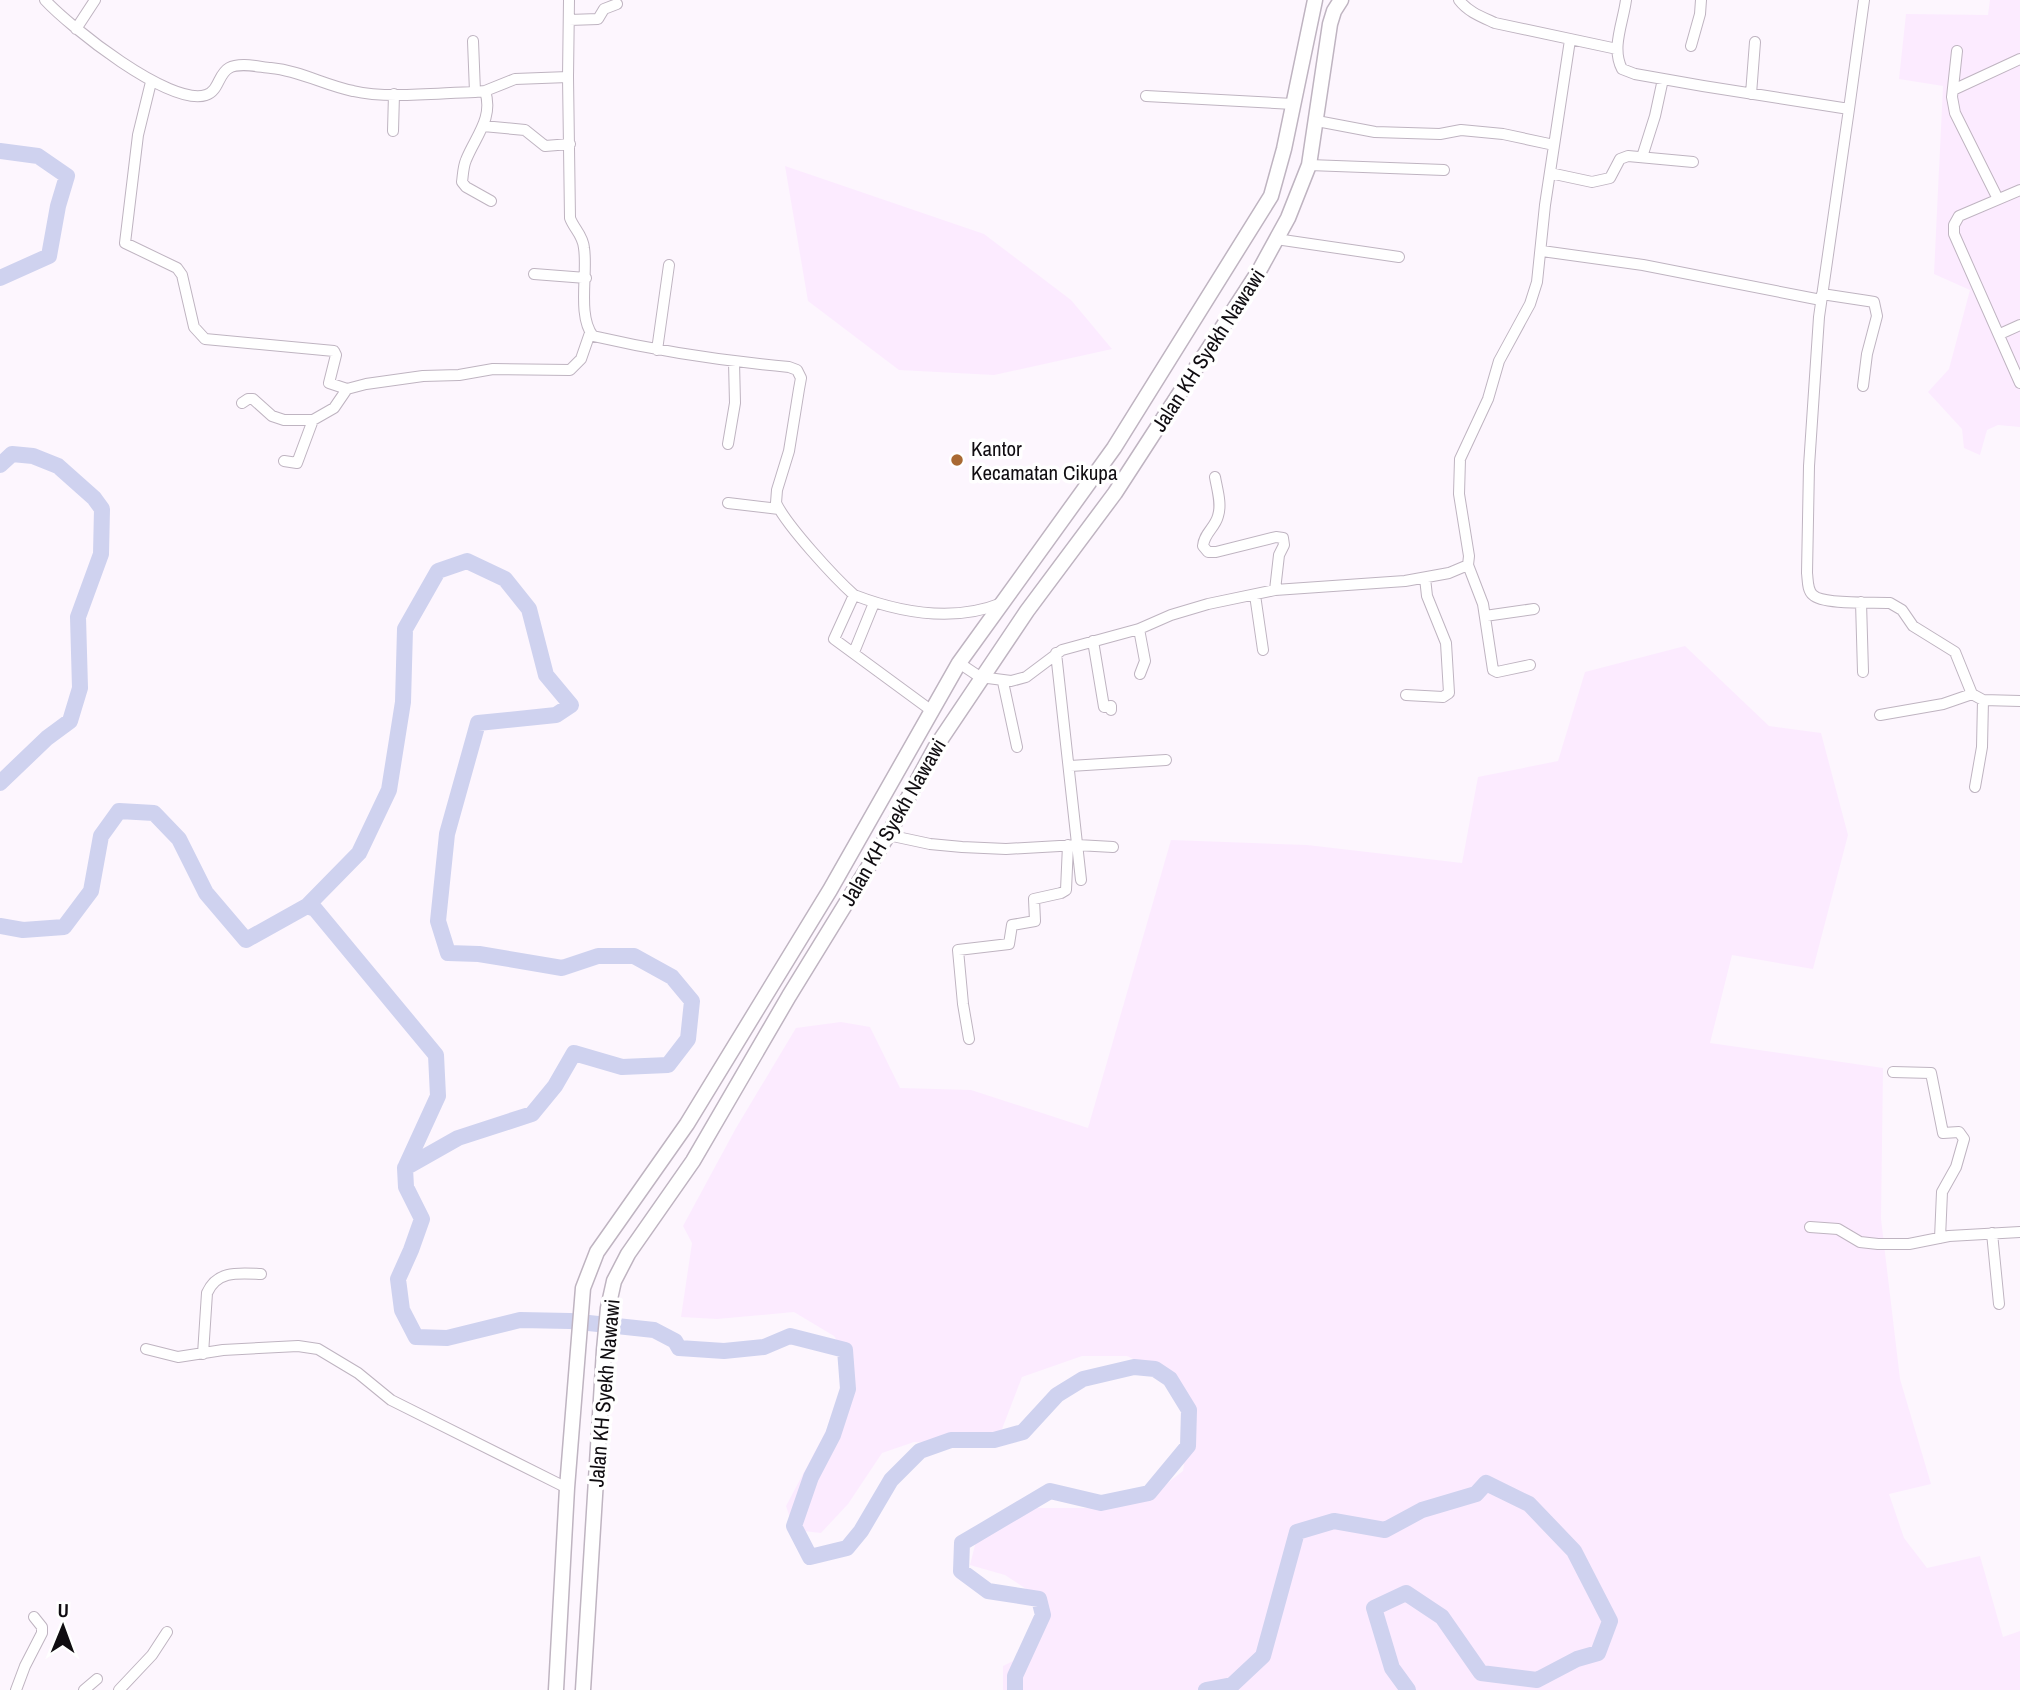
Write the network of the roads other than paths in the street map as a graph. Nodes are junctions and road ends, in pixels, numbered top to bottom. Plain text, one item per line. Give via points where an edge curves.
1 (45, 0) edge
2 (95, 0) edge
3 (569, 0) edge
4 (1315, 0) edge
5 (1341, 0) edge
6 (1459, 0) edge
7 (1626, 0) edge
8 (1701, 0) edge
9 (1864, 0) edge
10 (617, 4) dead end
11 (569, 20) junction
12 (76, 29) junction
13 (1570, 40) junction
14 (473, 41) dead end
15 (1755, 42) dead end
16 (1691, 46) dead end
17 (1617, 49) junction
18 (1957, 51) dead end
19 (2020, 60) edge
20 (568, 77) junction
21 (1663, 79) junction
22 (151, 82) junction
23 (1953, 90) junction
24 (480, 91) junction
25 (394, 94) junction
26 (1751, 94) junction
27 (1146, 96) dead end
28 (1293, 104) junction
29 (1849, 109) junction
30 (1317, 121) junction
31 (483, 126) junction
32 (393, 131) dead end
33 (570, 144) junction
34 (1554, 145) junction
35 (1643, 157) junction
36 (1693, 162) dead end
37 (1310, 165) junction
38 (1444, 170) dead end
39 (1550, 173) junction
40 (2020, 190) edge
41 (1998, 199) junction
42 (491, 201) dead end
43 (1276, 239) junction
44 (1542, 251) junction
45 (1399, 257) dead end
46 (669, 265) dead end
47 (534, 274) dead end
48 (586, 278) junction
49 (1821, 297) junction
50 (2020, 325) edge
51 (590, 332) junction
52 (2000, 334) junction
53 (657, 350) junction
54 (734, 362) junction
55 (2020, 383) edge
56 (1863, 386) dead end
57 (347, 389) junction
58 (242, 402) dead end
59 (313, 420) junction
60 (727, 444) dead end
61 (284, 461) dead end
62 (1215, 477) dead end
63 (729, 503) dead end
64 (779, 509) junction
65 (1468, 565) junction
66 (1425, 578) junction
67 (1275, 590) junction
68 (854, 595) junction
69 (1255, 595) junction
70 (1003, 602) junction
71 (1861, 602) junction
72 (874, 603) junction
73 (1534, 609) dead end
74 (1485, 616) junction
75 (1139, 629) junction
76 (1093, 641) junction
77 (1263, 650) dead end
78 (854, 652) junction
79 (1056, 653) junction
80 (959, 663) junction
81 (1530, 665) dead end
82 (1863, 672) dead end
83 (1140, 674) dead end
84 (980, 677) junction
85 (1003, 682) junction
86 (1972, 694) junction
87 (1406, 695) dead end
88 (1983, 700) junction
89 (2020, 701) edge
90 (1111, 710) dead end
91 (932, 711) junction
92 (1880, 715) dead end
93 (1017, 747) dead end
94 (1166, 760) dead end
95 (1070, 766) junction
96 (1975, 787) dead end
97 (888, 835) junction
98 (1073, 845) junction
99 (1113, 847) dead end
100 (1081, 880) dead end
101 (968, 1039) dead end
102 (1893, 1072) dead end
103 (1810, 1227) dead end
104 (2020, 1232) edge
105 (1992, 1233) junction
106 (1940, 1238) junction
107 (261, 1273) dead end
108 (1998, 1304) dead end
109 (146, 1349) dead end
110 (204, 1354) junction
111 (567, 1488) junction
112 (34, 1617) dead end
113 (167, 1632) dead end
114 (97, 1679) dead end
115 (16, 1690) edge
116 (84, 1690) edge
117 (119, 1690) edge
118 (555, 1690) edge
119 (583, 1690) edge

1 - 12 street
2 - 12 street
3 - 11 street
4 - 28 main road, Jalan KH Syekh Nawawi
5 - 30 main road, Jalan KH Syekh Nawawi via 1330,24
6 - 13 street via 1495,23
7 - 17 street
8 - 16 street
9 - 29 street
10 - 11 street via 604,9 598,19
11 - 20 street
12 - 22 street
13 - 17 street
13 - 34 street
14 - 24 street
15 - 26 street
17 - 21 street via 1622,69
18 - 23 street
19 - 23 street
20 - 24 street via 515,79
20 - 33 street
21 - 26 street
21 - 35 street
22 - 25 street via 207,95 229,67 251,66 288,69 352,91
22 - 57 street via 138,135 125,243 177,268 196,332 205,339 334,351 328,383
23 - 41 street via 1955,113
24 - 25 street
24 - 31 street via 488,103
25 - 32 street
26 - 29 street
27 - 28 street
28 - 70 main road, Jalan KH Syekh Nawawi via 1271,196 1114,448
29 - 49 street
30 - 34 street via 1375,132 1503,134
30 - 37 main road, Jalan KH Syekh Nawawi
31 - 33 street via 525,130 545,146
31 - 42 street via 465,161 462,182
33 - 48 street via 570,218 582,236
34 - 39 street
35 - 36 street
35 - 39 street via 1620,159 1610,178 1603,181
37 - 38 street
37 - 43 main road, Jalan KH Syekh Nawawi
39 - 44 street
40 - 41 street
41 - 52 street via 1959,216 1954,234
43 - 45 street
43 - 84 main road, Jalan KH Syekh Nawawi via 1115,493
44 - 49 street
44 - 65 street via 1530,304 1499,361 1488,399 1460,459 1459,494
46 - 53 street
47 - 48 street
48 - 51 street via 584,316
49 - 56 street via 1868,301 1875,306
49 - 71 street via 1807,573 1813,595
50 - 52 street
51 - 53 street
51 - 57 street via 581,359 570,370 493,369
52 - 55 street
53 - 54 street
54 - 60 street via 735,403
54 - 64 street via 789,367 797,370 801,379 777,490
57 - 59 street via 334,408
58 - 59 street via 250,398 284,420
59 - 61 street via 297,463
62 - 67 street via 1220,507 1203,546 1216,552 1283,538
63 - 64 street
64 - 68 street
65 - 66 street
65 - 74 street
66 - 67 street
66 - 87 street via 1427,596 1446,643 1449,693 1443,697
67 - 69 street
68 - 72 street
68 - 78 street via 834,639
69 - 75 street via 1171,615
69 - 77 street
70 - 72 street via 957,614
70 - 80 main road, Jalan KH Syekh Nawawi
71 - 82 street
71 - 86 street via 1898,607 1913,626 1955,652
72 - 78 street
73 - 74 street
74 - 81 street via 1493,670
75 - 76 street
75 - 83 street via 1145,661
76 - 79 street
76 - 90 street via 1104,707 1111,706
78 - 91 street
79 - 85 street via 1026,677
79 - 95 street
80 - 84 street
80 - 91 main road, Jalan KH Syekh Nawawi
84 - 85 street
84 - 97 main road, Jalan KH Syekh Nawawi
85 - 93 street
86 - 88 street
86 - 92 street
88 - 89 street
88 - 96 street
91 - 111 main road, Jalan KH Syekh Nawawi via 830,890 687,1124 597,1252 583,1288
94 - 95 street
95 - 98 street
97 - 98 street via 962,847
97 - 119 main road, Jalan KH Syekh Nawawi via 693,1161 614,1281 604,1350
98 - 99 street
98 - 100 street
98 - 101 street via 1066,890 1034,899 1035,921 1012,925 1009,944 958,950
102 - 106 street via 1931,1073 1943,1133 1959,1132 1964,1139 1942,1192
103 - 106 street via 1838,1229 1860,1242 1878,1244
104 - 105 street
105 - 106 street
105 - 108 street
107 - 110 street via 220,1276 211,1286
109 - 110 street via 178,1357
110 - 111 street via 298,1346 318,1349 391,1400
111 - 118 main road, Jalan KH Syekh Nawawi
112 - 115 street via 42,1633
113 - 117 street
114 - 116 street

